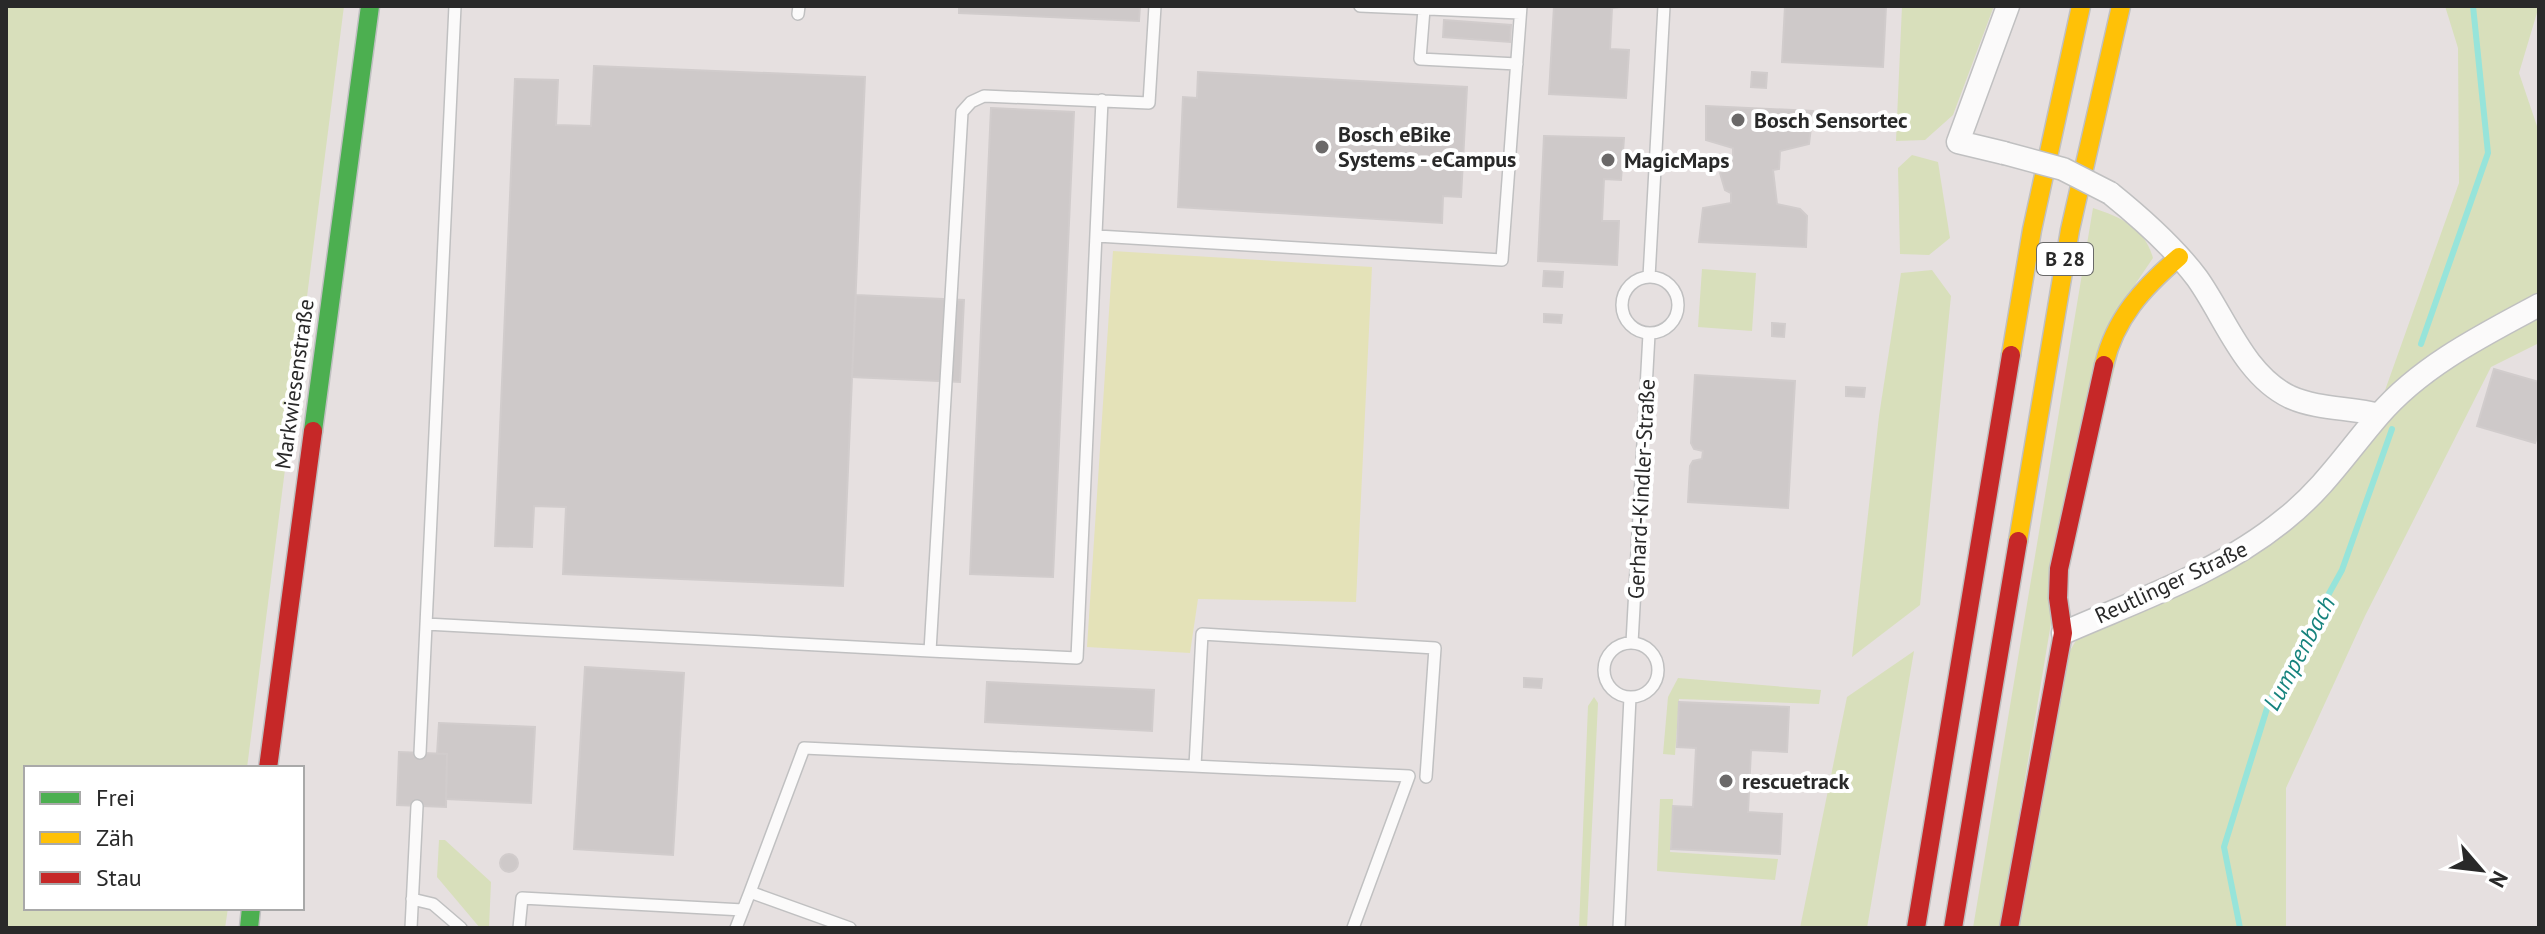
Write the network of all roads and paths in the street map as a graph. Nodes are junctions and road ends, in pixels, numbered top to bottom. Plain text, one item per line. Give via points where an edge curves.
1 (370, 6) edge
2 (455, 6) edge
3 (1155, 6) edge
4 (1360, 6) edge
5 (1664, 6) edge
6 (2008, 6) edge
7 (2081, 6) edge
8 (2121, 6) edge
9 (1424, 9) junction
10 (1520, 9) edge
11 (1517, 64) junction
12 (1102, 100) junction
13 (1097, 236) junction
14 (2179, 257) junction
15 (1649, 277) junction
16 (2539, 305) edge
17 (1649, 334) junction
18 (2379, 415) junction
19 (426, 624) junction
20 (2063, 633) junction
21 (1632, 643) junction
22 (930, 651) junction
23 (1630, 697) junction
24 (420, 753) dead end
25 (268, 766) edge
26 (1195, 766) junction
27 (1426, 777) dead end
28 (417, 806) dead end
29 (750, 892) junction
30 (412, 899) junction
31 (743, 910) junction
32 (411, 928) edge
33 (461, 928) edge
34 (519, 928) edge
35 (736, 928) edge
36 (850, 928) edge
37 (1353, 928) edge
38 (1619, 928) edge
39 (1916, 928) edge
40 (1953, 928) edge
41 (2009, 928) edge

1 - 25 main road, Markwiesenstraße
2 - 19 lane
3 - 12 lane via 1149,103
4 - 9 lane
5 - 15 lane
6 - 14 street, bridge via 1958,142 2063,169 2110,193
7 - 39 main road, B 28 via 2032,230
8 - 40 main road, B 28 via 2070,230
9 - 10 lane
9 - 11 lane via 1420,59
10 - 11 lane
11 - 13 lane via 1502,260
12 - 13 lane
12 - 22 lane via 984,96 962,112
13 - 22 lane via 1077,658
14 - 18 street via 2247,358 2287,396
14 - 20 main road via 2142,288 2109,343 2059,569
15 - 17 lane via 1634,282 1622,300 1626,321
15 - 17 lane via 1673,289 1677,311 1666,329
16 - 18 street, Reutlinger Straße via 2440,362
17 - 21 lane, Gerhard-Kindler-Straße
18 - 20 street, Reutlinger Straße via 2345,461 2258,540 2216,565
19 - 22 lane
19 - 24 lane
20 - 41 main road
21 - 23 lane via 1611,653 1604,670 1609,686
21 - 23 lane via 1650,651 1658,672 1647,691
23 - 38 lane
26 - 27 lane via 1202,634 1435,648
26 - 29 lane via 804,748
26 - 37 lane via 1409,776
28 - 30 lane
29 - 31 lane
29 - 36 lane
30 - 32 lane
30 - 33 lane via 433,904
31 - 34 lane via 522,898
31 - 35 lane

